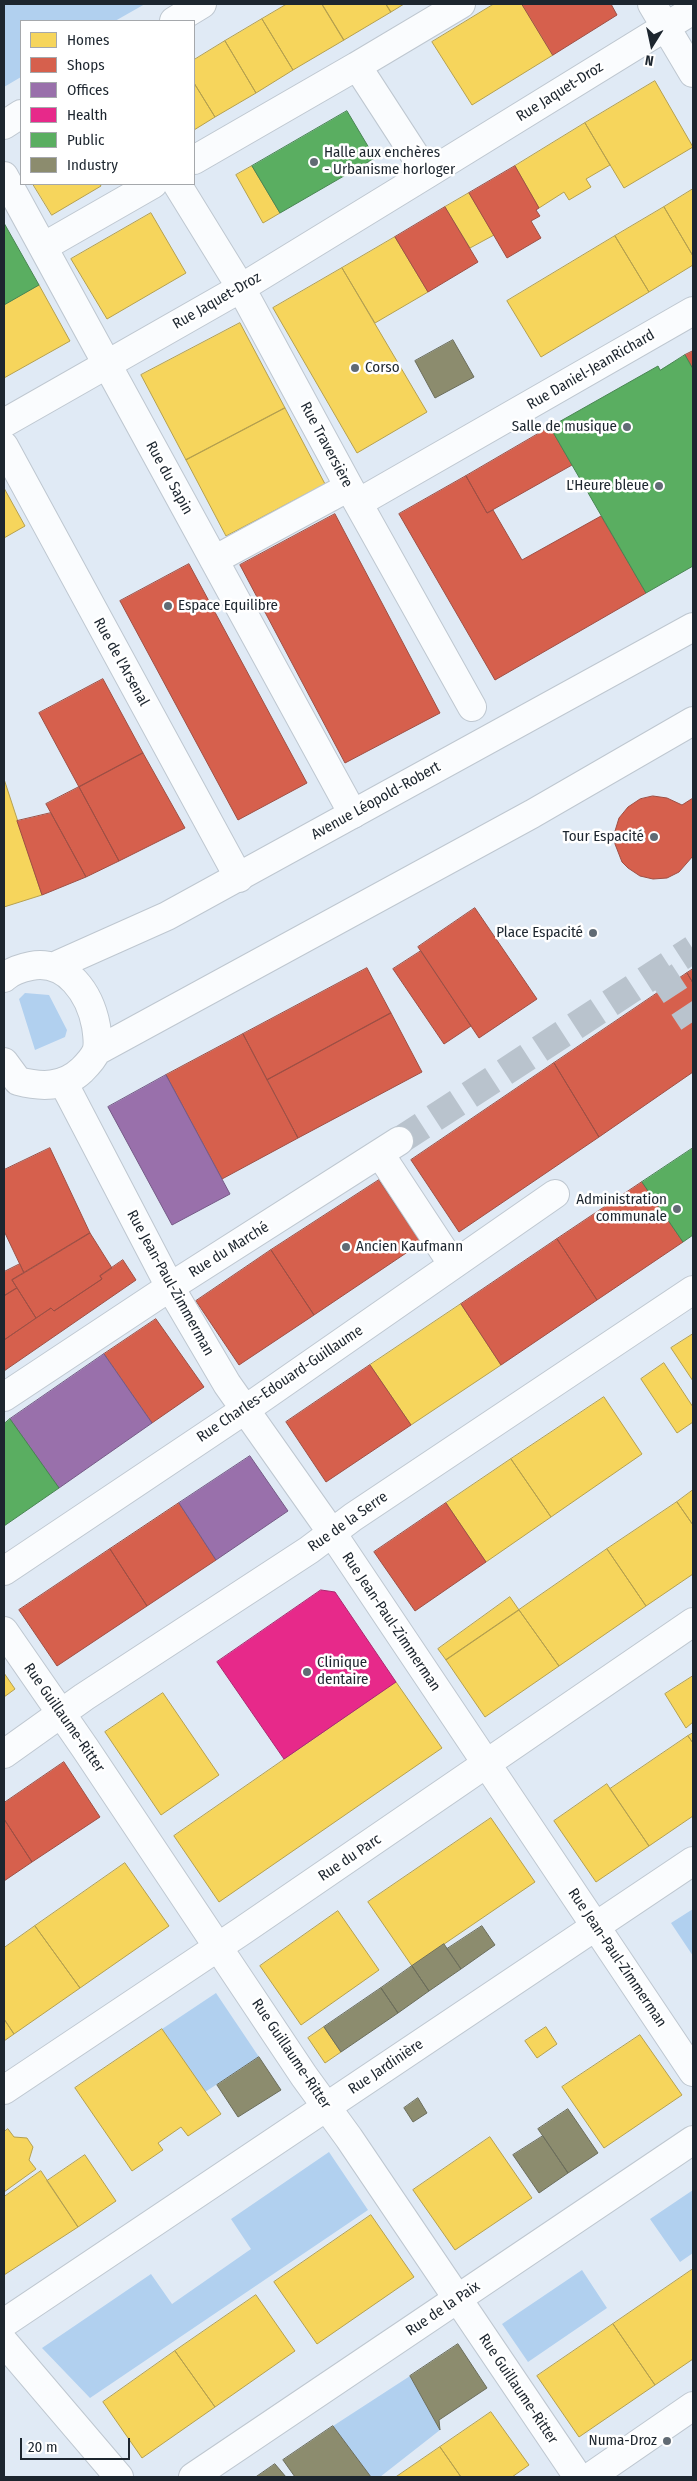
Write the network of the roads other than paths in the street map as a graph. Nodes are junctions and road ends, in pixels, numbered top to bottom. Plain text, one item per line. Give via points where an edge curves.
1 (202, 4) edge
2 (462, 4) edge
3 (652, 4) edge
4 (693, 10) edge
5 (176, 20) edge
6 (666, 27) junction
7 (357, 66) junction
8 (693, 72) edge
9 (20, 115) edge
10 (4, 125) edge
11 (195, 159) edge
12 (427, 174) junction
13 (4, 176) edge
14 (151, 185) edge
15 (178, 185) edge
16 (43, 247) junction
17 (241, 288) junction
18 (693, 311) edge
19 (107, 364) junction
20 (4, 423) edge
21 (4, 446) edge
22 (353, 495) junction
23 (214, 560) junction
24 (693, 628) edge
25 (472, 707) dead end
26 (693, 721) edge
27 (353, 814) junction
28 (239, 878) junction
29 (55, 966) junction
30 (6, 974) edge
31 (97, 1051) junction
32 (8, 1078) edge
33 (63, 1082) junction
34 (555, 1194) dead end
35 (453, 1265) junction
36 (170, 1287) junction
37 (693, 1290) edge
38 (4, 1397) edge
39 (246, 1409) junction
40 (332, 1533) junction
41 (4, 1571) edge
42 (693, 1622) edge
43 (4, 1631) edge
44 (62, 1714) junction
45 (4, 1754) edge
46 (487, 1764) junction
47 (693, 1861) edge
48 (595, 1927) junction
49 (218, 1947) junction
50 (693, 2072) edge
51 (4, 2090) edge
52 (327, 2106) junction
53 (693, 2140) edge
54 (458, 2299) junction
55 (4, 2323) edge
56 (4, 2342) edge
57 (693, 2406) edge
58 (119, 2477) edge
59 (194, 2477) edge
60 (578, 2477) edge
61 (590, 2477) edge

1 - 5 street
2 - 7 street
3 - 6 street
4 - 6 street, Rue Jaquet-Droz
6 - 8 street
6 - 12 street, Rue Jaquet-Droz
7 - 11 street
7 - 12 street
9 - 10 street
12 - 17 street, Rue Jaquet-Droz
13 - 16 street, Rue du Sapin
14 - 16 street
15 - 17 street, Rue Traversière
16 - 19 street, Rue du Sapin
17 - 19 street, Rue Jaquet-Droz
17 - 22 street, Rue Traversière
18 - 22 street, Rue Daniel-JeanRichard
19 - 20 street, Rue Jaquet-Droz
19 - 23 street, Rue du Sapin
21 - 28 street, Rue de l'Arsenal
22 - 23 street, Rue Daniel-JeanRichard
22 - 25 street, Rue Traversière
23 - 27 street, Rue du Sapin
24 - 27 street, Avenue Léopold-Robert
26 - 31 street via 532,814
27 - 28 street, Avenue Léopold-Robert
28 - 29 street, Avenue Léopold-Robert via 167,916
29 - 30 street via 39,964
29 - 31 street via 67,974 94,1014
31 - 33 street via 76,1075
32 - 33 street via 48,1086
33 - 36 street, Rue Jean-Paul-Zimmerman
34 - 35 street, Rue Charles-Edouard-Guillaume
35 - 36 street, Rue du Marché via 389,1147
35 - 39 street, Rue Charles-Edouard-Guillaume
36 - 38 street, Rue du Marché
36 - 39 street, Rue Jean-Paul-Zimmerman via 227,1384
37 - 40 street, Rue de la Serre
39 - 40 street, Rue Jean-Paul-Zimmerman
39 - 41 street, Rue Charles-Edouard-Guillaume
40 - 44 street, Rue de la Serre
40 - 46 street, Rue Jean-Paul-Zimmerman
42 - 46 street, Rue du Parc
43 - 44 street, Rue Guillaume-Ritter
44 - 45 street, Rue de la Serre
44 - 49 street, Rue Guillaume-Ritter
46 - 48 street, Rue Jean-Paul-Zimmerman
46 - 49 street, Rue du Parc
47 - 48 street, Rue Jardinière
48 - 50 street, Rue Jean-Paul-Zimmerman
48 - 52 street, Rue Jardinière
49 - 51 street, Rue du Parc
49 - 52 street, Rue Guillaume-Ritter
52 - 54 street, Rue Guillaume-Ritter
52 - 55 street, Rue Jardinière
53 - 54 street, Rue de la Paix
54 - 59 street, Rue de la Paix
54 - 60 street, Rue Guillaume-Ritter
56 - 58 street
57 - 61 street

